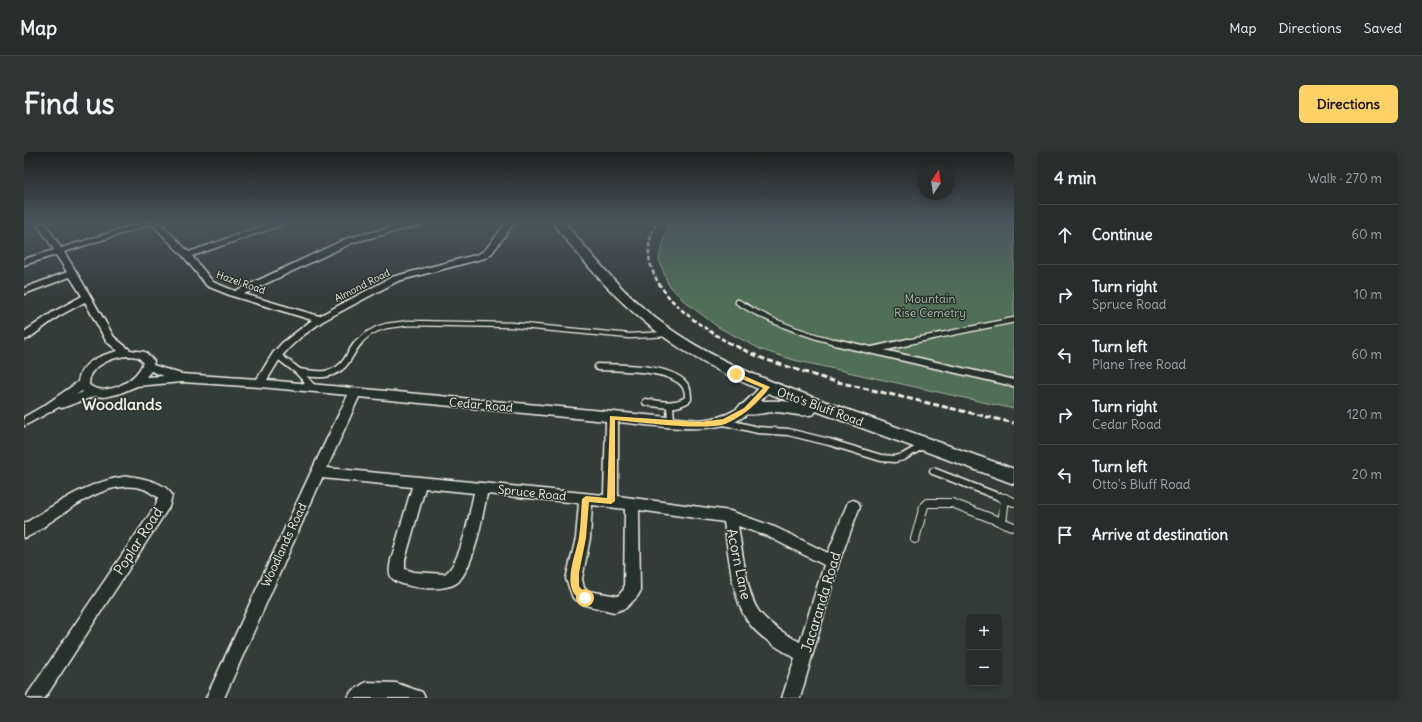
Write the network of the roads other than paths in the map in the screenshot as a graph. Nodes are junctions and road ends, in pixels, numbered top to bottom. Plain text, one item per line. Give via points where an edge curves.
1 (56, 248) edge
2 (69, 248) edge
3 (181, 248) edge
4 (206, 248) edge
5 (333, 248) edge
6 (491, 248) edge
7 (581, 248) edge
8 (58, 252) junction
9 (187, 255) junction
10 (24, 262) edge
11 (73, 274) junction
12 (24, 291) edge
13 (235, 294) junction
14 (87, 297) junction
15 (738, 302) dead end
16 (320, 319) junction
17 (1014, 320) edge
18 (669, 334) junction
19 (24, 337) edge
20 (110, 339) junction
21 (872, 351) junction
22 (127, 353) junction
23 (277, 355) junction
24 (103, 360) junction
25 (148, 367) junction
26 (598, 367) dead end
27 (299, 372) junction
28 (182, 378) junction
29 (135, 382) junction
30 (260, 383) junction
31 (1014, 383) edge
32 (83, 384) junction
33 (767, 387) junction
34 (313, 388) junction
35 (95, 392) junction
36 (356, 393) junction
37 (646, 402) dead end
38 (670, 406) junction
39 (49, 408) junction
40 (746, 409) junction
41 (612, 417) junction
42 (845, 417) junction
43 (24, 422) edge
44 (671, 422) junction
45 (724, 422) junction
46 (924, 445) junction
47 (933, 471) dead end
48 (317, 472) junction
49 (1014, 477) edge
50 (420, 482) junction
51 (482, 488) junction
52 (1006, 498) junction
53 (586, 499) junction
54 (611, 501) junction
55 (1014, 502) edge
56 (632, 504) junction
57 (853, 506) dead end
58 (730, 517) junction
59 (1002, 523) junction
60 (1014, 528) edge
61 (24, 532) edge
62 (915, 539) dead end
63 (832, 562) junction
64 (804, 655) junction
65 (35, 698) edge
66 (216, 698) edge
67 (357, 698) edge
68 (416, 698) edge
69 (791, 698) edge

1 - 8 street
2 - 8 street
3 - 9 street, Hazel Road
4 - 9 street
5 - 13 street
6 - 16 street, Almond Road via 482,256 395,279
7 - 18 main road, Otto's Bluff Road via 618,291
8 - 10 street
8 - 11 street
9 - 13 street, Hazel Road via 210,284
11 - 12 street
11 - 14 street
13 - 16 street, Hazel Road
14 - 19 street via 56,314
14 - 20 street
15 - 21 lane via 785,328
16 - 23 street, Almond Road via 297,335
17 - 21 lane
18 - 27 lane via 649,337 512,325 391,324 368,334 334,373 320,375
18 - 33 main road, Otto's Bluff Road via 711,361
20 - 22 street
20 - 24 street
21 - 31 lane
22 - 24 street
22 - 25 street via 145,356 149,361
23 - 27 lane
23 - 30 street, Almond Road
24 - 32 street via 87,371
25 - 28 street, Cedar Road
25 - 29 street via 144,375
26 - 38 lane via 654,372 677,379 685,386 688,399 682,405
27 - 34 lane
28 - 29 street, Cedar Road
28 - 30 street, Cedar Road
29 - 35 street via 107,393
30 - 34 street, Cedar Road
32 - 35 street
32 - 39 street
33 - 40 street, Cedar Road
33 - 42 main road, Otto's Bluff Road
34 - 36 street, Cedar Road
35 - 39 street
36 - 41 street, Cedar Road
36 - 48 street, Woodlands Road
37 - 38 lane
38 - 44 lane
39 - 43 street
40 - 42 main road via 776,406
40 - 45 street, Cedar Road
41 - 44 street, Cedar Road
41 - 54 street
42 - 46 main road, Otto's Bluff Road
44 - 45 street, Cedar Road
45 - 46 lane via 758,430 788,432 881,458 903,457
46 - 49 main road, Otto's Bluff Road
47 - 52 lane
48 - 50 street, Spruce Road
48 - 66 street, Woodlands Road
50 - 51 street, Spruce Road
50 - 51 street via 398,560 397,572 410,578 441,582 453,578 460,567
51 - 53 street, Spruce Road
52 - 55 lane
52 - 59 lane
53 - 54 street, Spruce Road
53 - 56 street via 583,538 574,573 575,586 578,593 585,598 614,604 626,600 632,592
54 - 56 street, Spruce Road
56 - 58 street, Spruce Road
57 - 63 street, Jacaranda Road
58 - 63 street, Spruce Road via 772,532
58 - 64 street, Acorn Lane via 745,600 752,615 764,628
59 - 60 lane
59 - 62 lane via 952,503 927,503
61 - 65 street, Poplar Road via 86,493 121,480 157,488 165,496 162,507
63 - 64 street, Jacaranda Road
64 - 69 street, Jacaranda Road
67 - 68 street via 366,691 396,692

